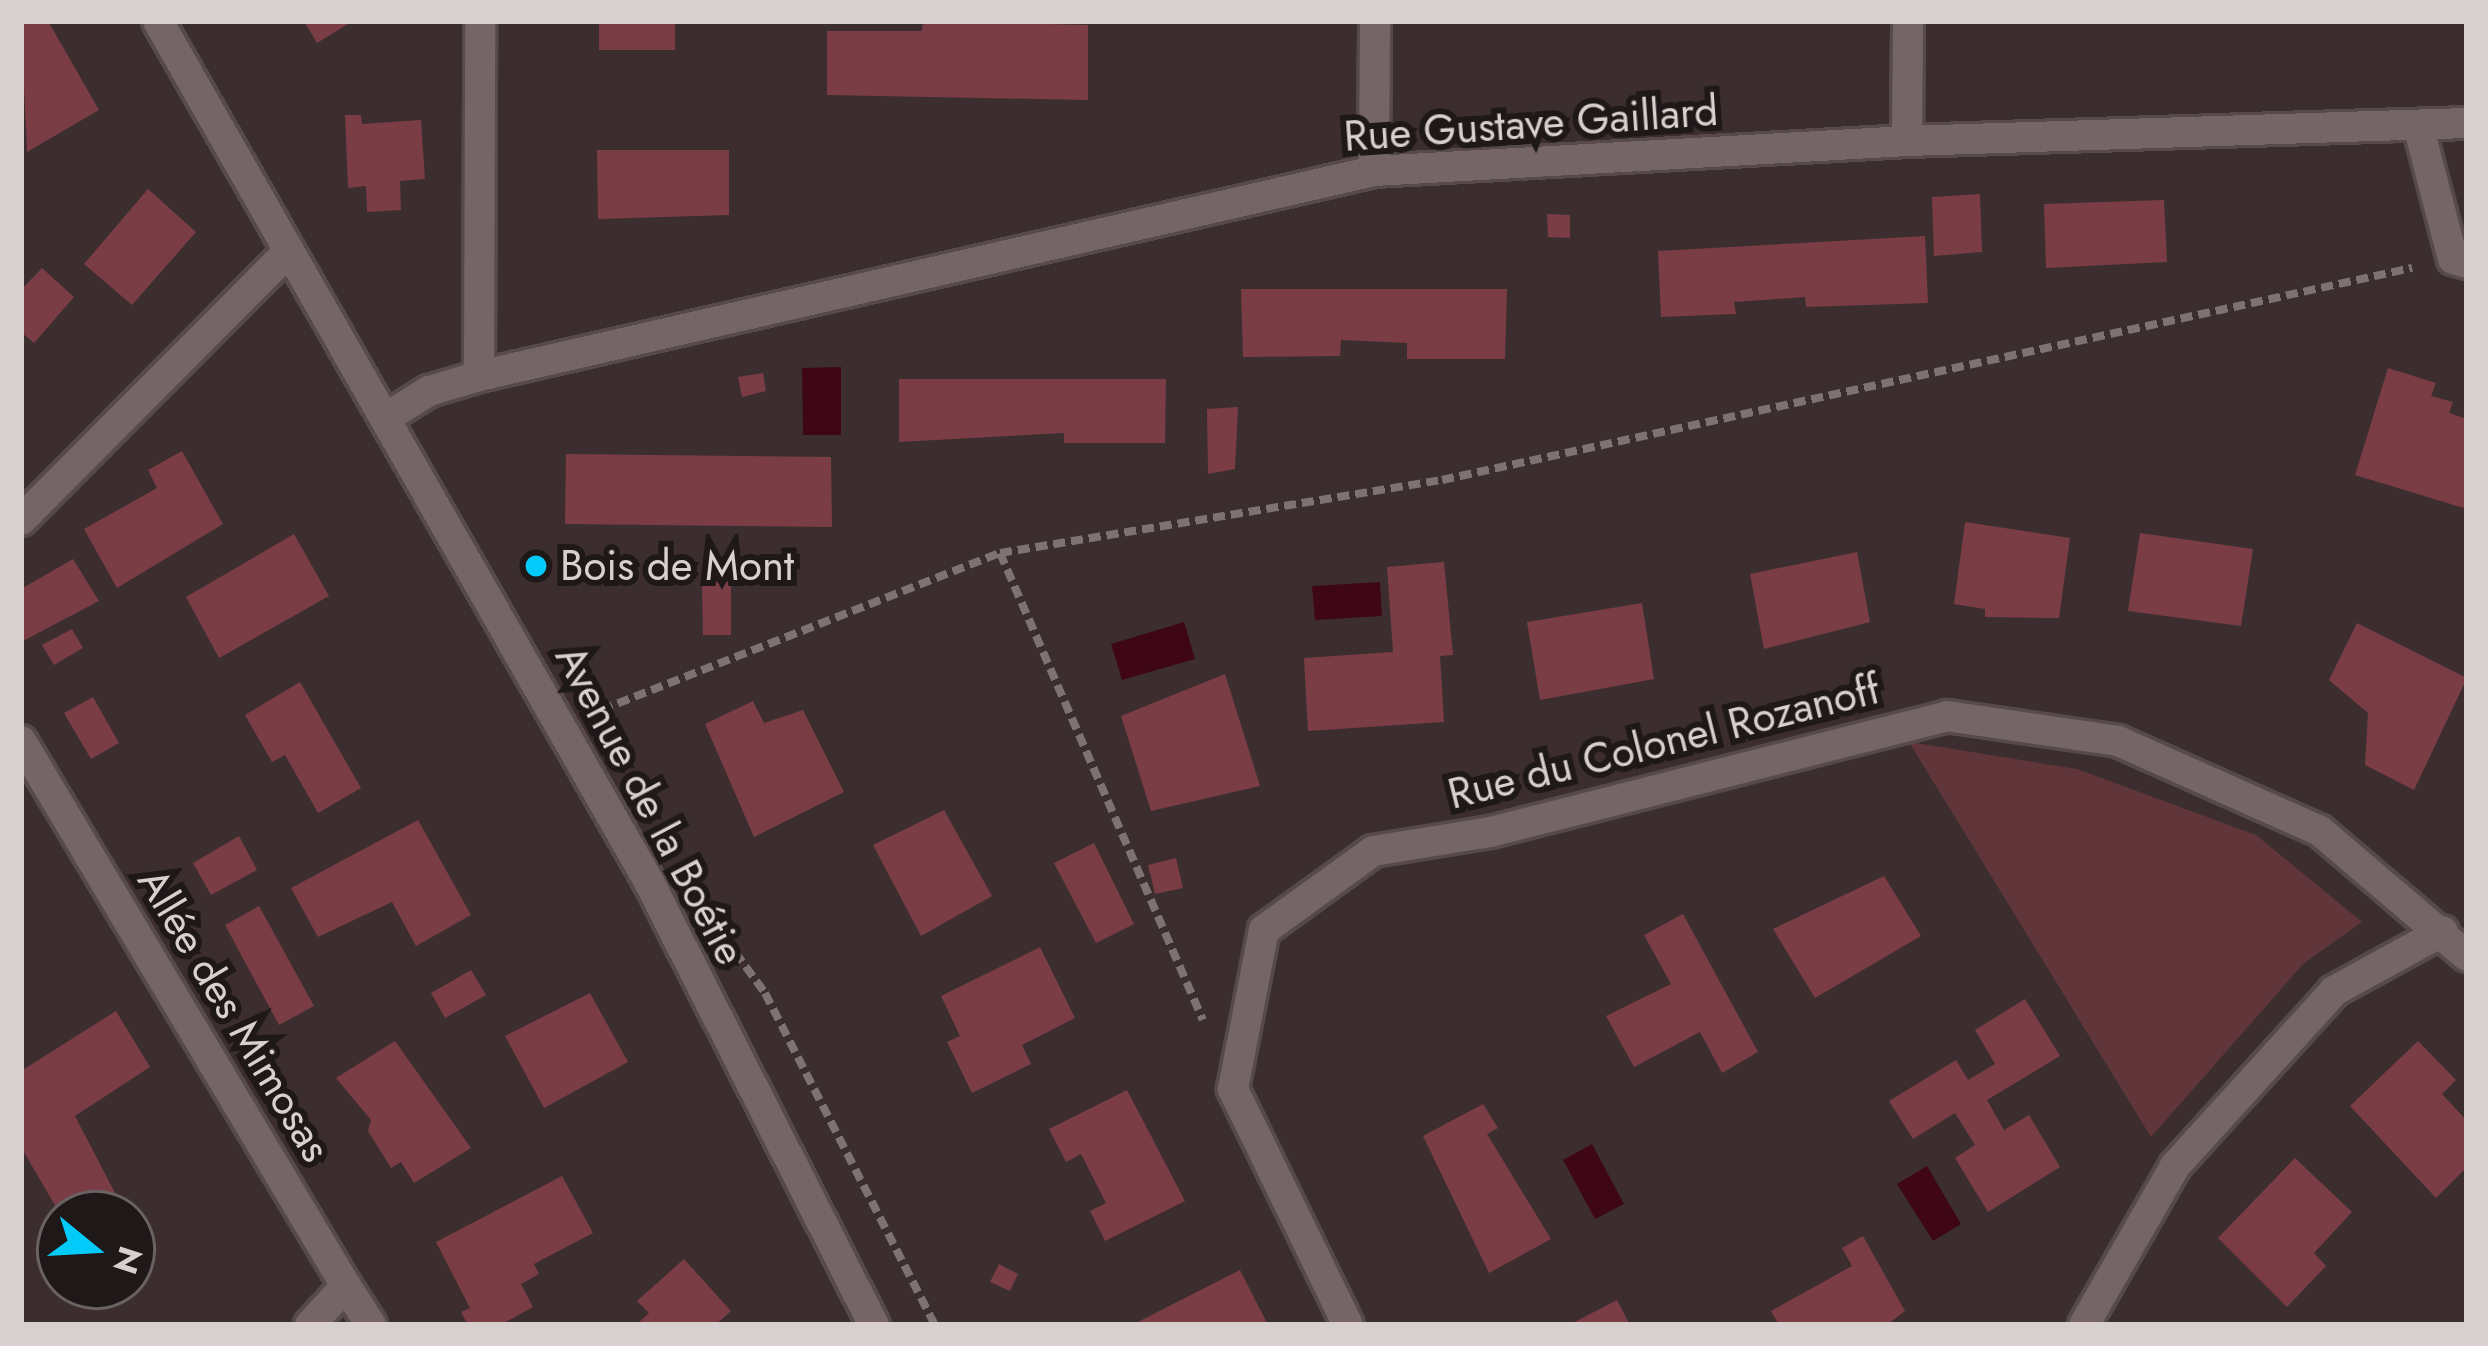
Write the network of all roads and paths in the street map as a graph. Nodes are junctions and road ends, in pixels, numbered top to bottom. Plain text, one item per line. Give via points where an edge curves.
1 (158, 21) edge
2 (480, 21) edge
3 (1375, 21) edge
4 (1908, 21) edge
5 (2467, 123) edge
6 (2418, 125) junction
7 (1907, 141) junction
8 (1373, 171) junction
9 (288, 252) junction
10 (2460, 261) edge
11 (479, 376) junction
12 (389, 416) junction
13 (21, 520) edge
14 (1000, 554) junction
15 (561, 725) junction
16 (21, 741) edge
17 (2443, 931) junction
18 (2467, 956) edge
19 (1233, 1089) junction
20 (346, 1286) junction
21 (310, 1325) edge
22 (371, 1325) edge
23 (874, 1325) edge
24 (1348, 1325) edge
25 (2084, 1325) edge

1 - 9 street, Avenue de la Boétie
2 - 11 street
3 - 8 street
4 - 7 street
5 - 6 street, Rue Gustave Gaillard
6 - 7 street, Rue Gustave Gaillard
6 - 10 street
7 - 8 street, Rue Gustave Gaillard
8 - 11 street, Rue Gustave Gaillard
9 - 12 street, Avenue de la Boétie
9 - 13 street
10 - 14 path via 1442,480
11 - 12 street, Rue Gustave Gaillard via 430,391
12 - 15 street, Avenue de la Boétie
14 - 15 path
14 - 19 path
15 - 23 street, Avenue de la Boétie
16 - 20 street, Allée des Mimosas
17 - 18 street, Rue du Colonel Rozanoff
17 - 19 street, Rue du Colonel Rozanoff via 2320,831 2117,741 1947,716 1490,832 1373,851 1264,930
17 - 25 street via 2334,991 2175,1166
19 - 24 street
20 - 21 street
20 - 22 street, Allée des Mimosas

